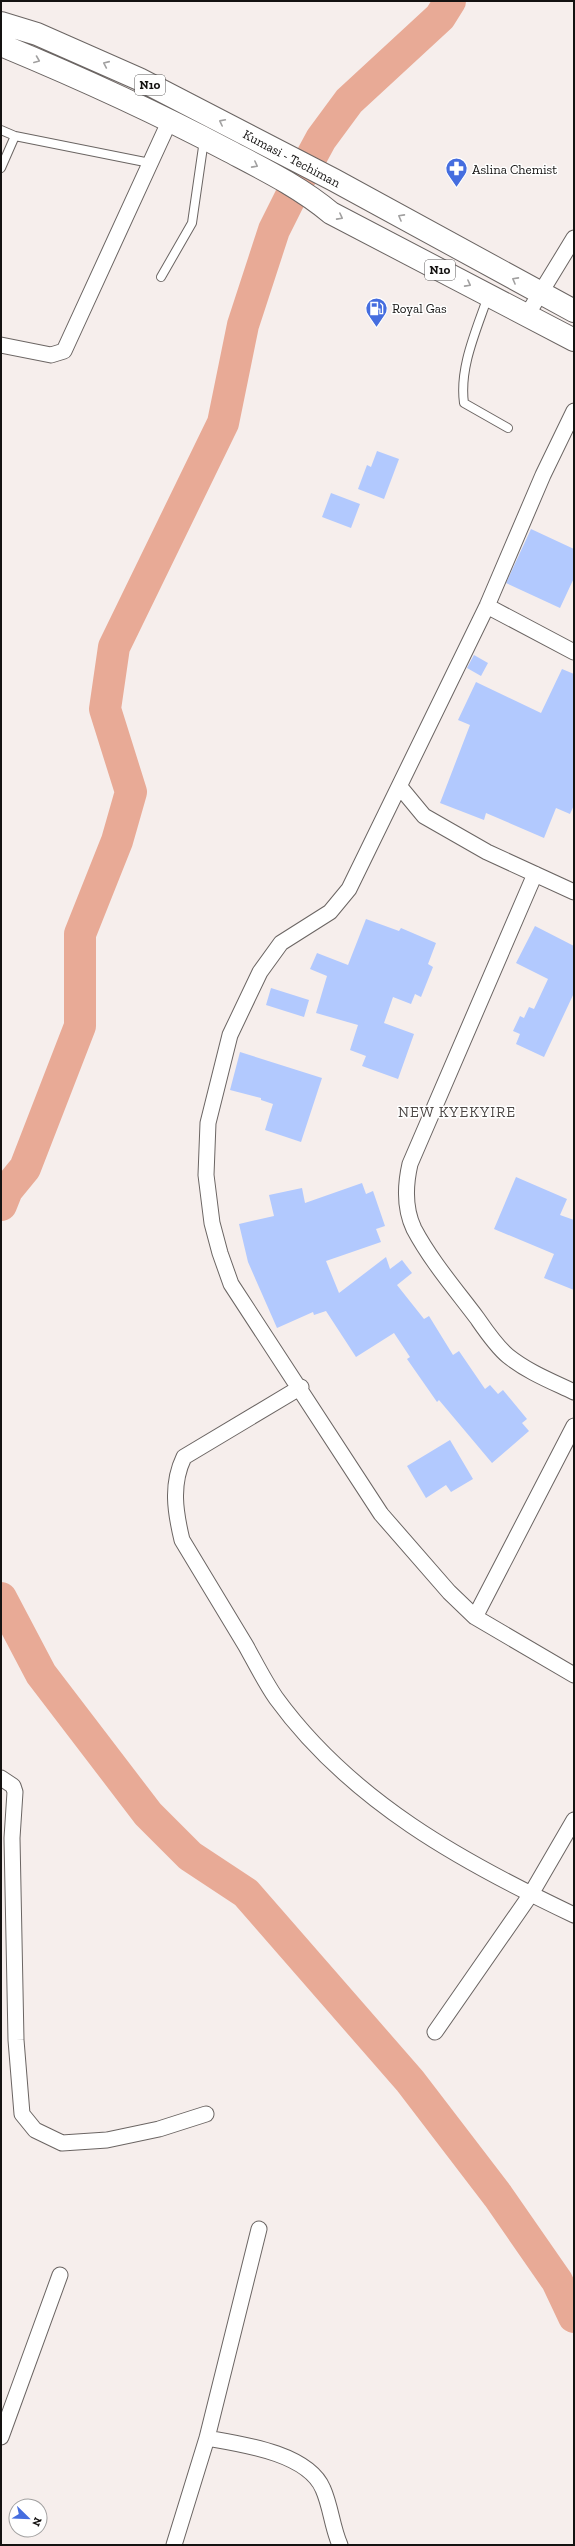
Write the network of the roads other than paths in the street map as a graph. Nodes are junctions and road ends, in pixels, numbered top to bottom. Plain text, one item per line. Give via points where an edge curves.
1 (1, 23) edge
2 (1, 45) edge
3 (170, 120) junction
4 (1, 130) edge
5 (15, 136) junction
6 (204, 138) junction
7 (150, 163) junction
8 (1, 168) edge
9 (574, 238) edge
10 (160, 277) dead end
11 (540, 294) junction
12 (488, 295) junction
13 (574, 311) edge
14 (526, 315) junction
15 (574, 340) edge
16 (1, 345) edge
17 (574, 411) edge
18 (508, 428) dead end
19 (487, 606) junction
20 (574, 652) edge
21 (400, 787) junction
22 (535, 874) junction
23 (574, 892) edge
24 (300, 1387) junction
25 (574, 1392) edge
26 (574, 1426) edge
27 (476, 1617) junction
28 (574, 1675) edge
29 (1, 1778) edge
30 (574, 1820) edge
31 (530, 1894) junction
32 (574, 1915) edge
33 (435, 2032) dead end
34 (206, 2114) dead end
35 (260, 2229) dead end
36 (60, 2275) dead end
37 (1, 2437) edge
38 (207, 2438) junction
39 (174, 2545) edge
40 (340, 2545) edge

11 -> 1 highway, Kumasi - Techiman / N10 via 334,180 139,79 37,34
2 -> 3 highway, N10
3 - 6 highway, N10
3 - 7 street
4 - 5 lane
5 - 7 lane
5 - 8 lane
6 - 10 lane via 192,223
6 -> 12 highway, N10 via 309,194 331,212
7 - 16 street via 64,351 51,355
9 - 11 street
11 - 13 highway, Kumasi - Techiman / N10
11 - 14 street
12 - 14 highway, N10
12 - 18 lane via 467,361 462,388 464,403
14 - 15 highway, N10
17 - 19 street via 543,475
19 - 20 street
19 - 21 street
21 - 22 street via 424,816 486,852
21 - 24 street via 350,889 330,912 281,943 260,972 230,1035 208,1123 206,1175 212,1223 220,1253 231,1284
22 - 23 street
22 - 25 street via 410,1164 405,1186 407,1205 414,1228 488,1333 506,1354 524,1368
24 - 27 street via 381,1514 449,1592
24 - 31 street via 184,1457 177,1471 174,1493 182,1540 276,1698 322,1751 380,1804 416,1830 468,1862
26 - 27 street
27 - 28 street
29 - 34 street via 13,1786 15,1792 12,1838 16,2040 22,2114 34,2130 62,2143 107,2140 159,2129
30 - 31 street
31 - 32 street
31 - 33 street
35 - 38 street
36 - 37 street
38 - 39 street
38 - 40 street via 253,2445 306,2469 323,2489 332,2528

